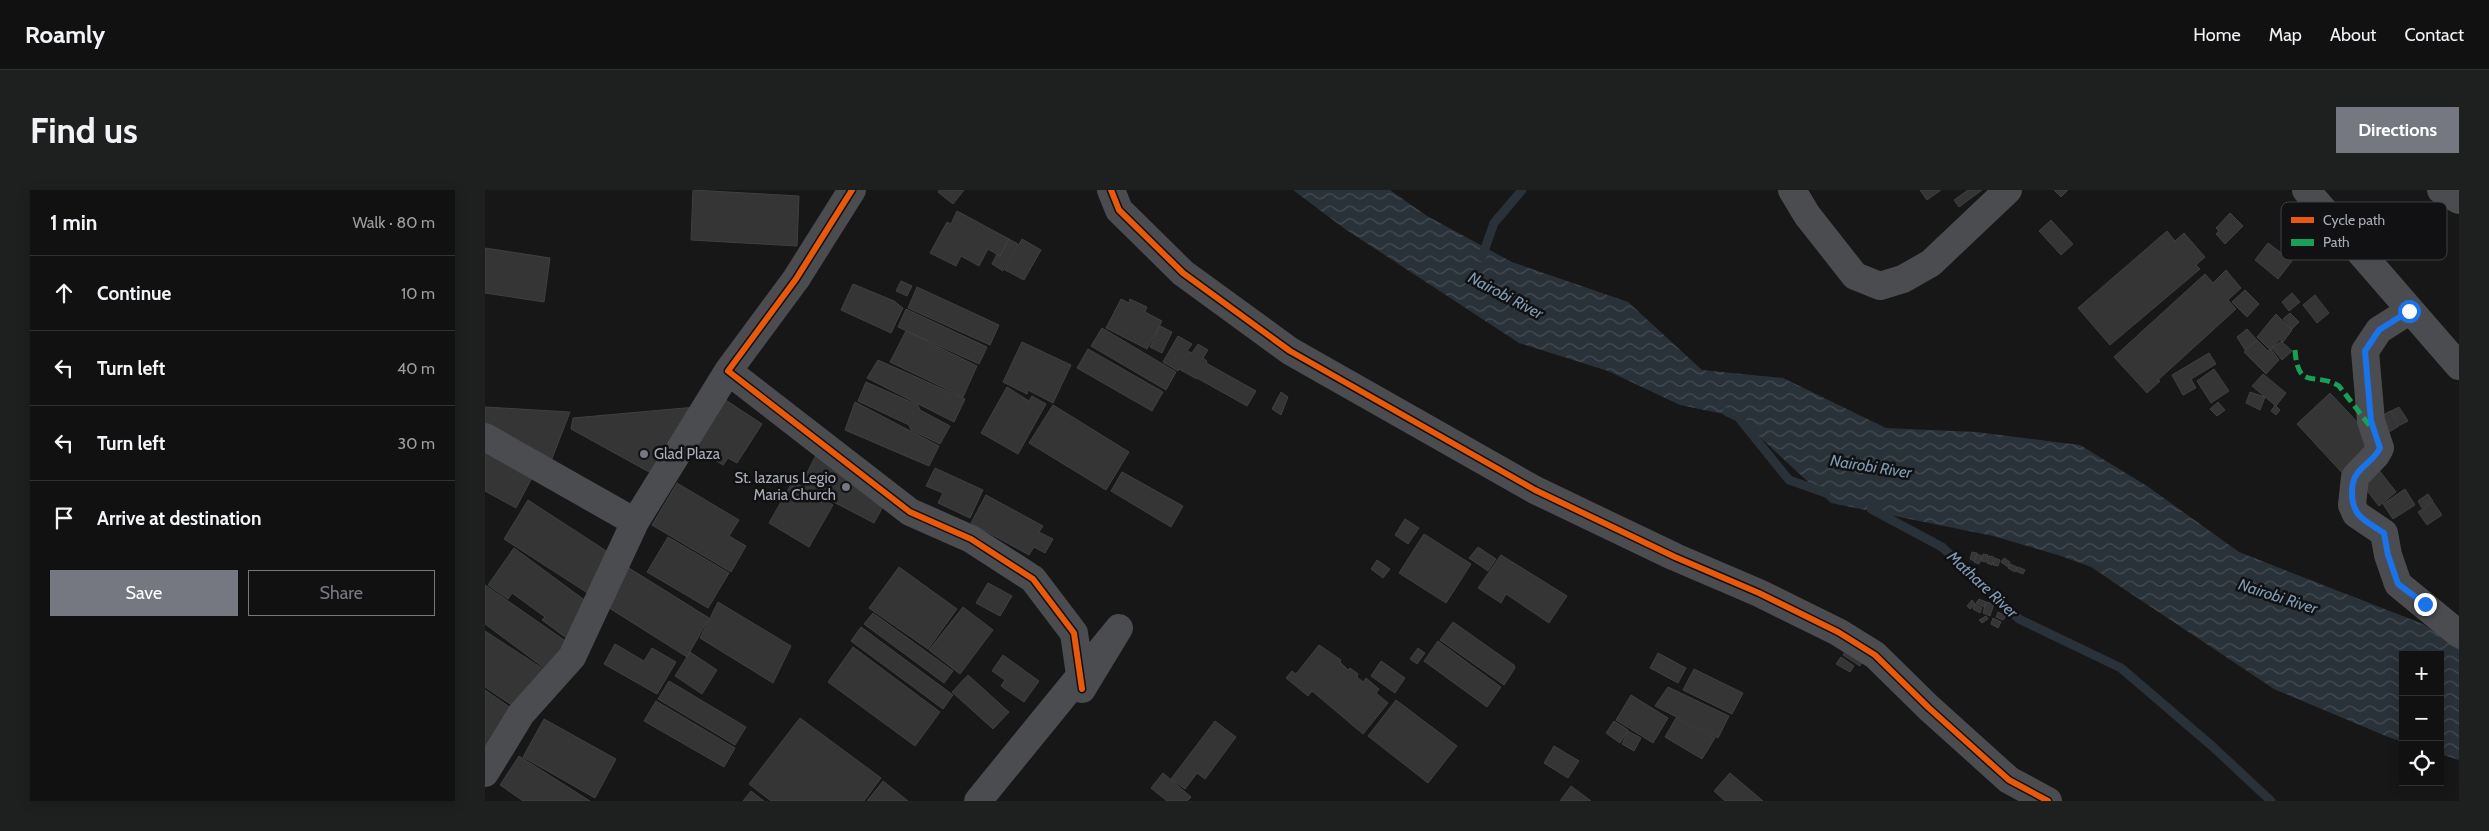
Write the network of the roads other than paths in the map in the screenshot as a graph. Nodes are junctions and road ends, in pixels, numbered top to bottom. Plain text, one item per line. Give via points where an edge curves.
1 (851, 190) edge
2 (1111, 190) edge
3 (1792, 190) edge
4 (2008, 190) edge
5 (2306, 190) edge
6 (2441, 190) edge
7 (2459, 200) edge
8 (2316, 202) edge
9 (2366, 260) edge
10 (2409, 311) junction
11 (2459, 366) edge
12 (728, 372) junction
13 (485, 437) edge
14 (635, 522) junction
15 (2459, 634) edge
16 (485, 773) edge
17 (978, 801) edge
18 (2048, 801) edge

1 - 12 street via 796,279
2 - 18 street via 1119,210 1183,273 1290,351 1535,490 1839,632 1875,655 2009,780
3 - 4 street via 1807,215 1855,276 1880,286 1931,263
5 - 8 street
6 - 7 street
9 - 10 street
10 - 11 street
10 - 15 street via 2379,330 2365,351 2371,421 2380,448 2355,477 2352,505 2356,514 2384,533 2398,584
12 - 14 street
12 - 17 street via 910,512 971,539 1033,579 1074,633 1079,670 1081,680 1082,689 1119,628 1088,665 1082,673 1076,680 1064,696
13 - 14 street
14 - 16 street via 572,657 521,714

